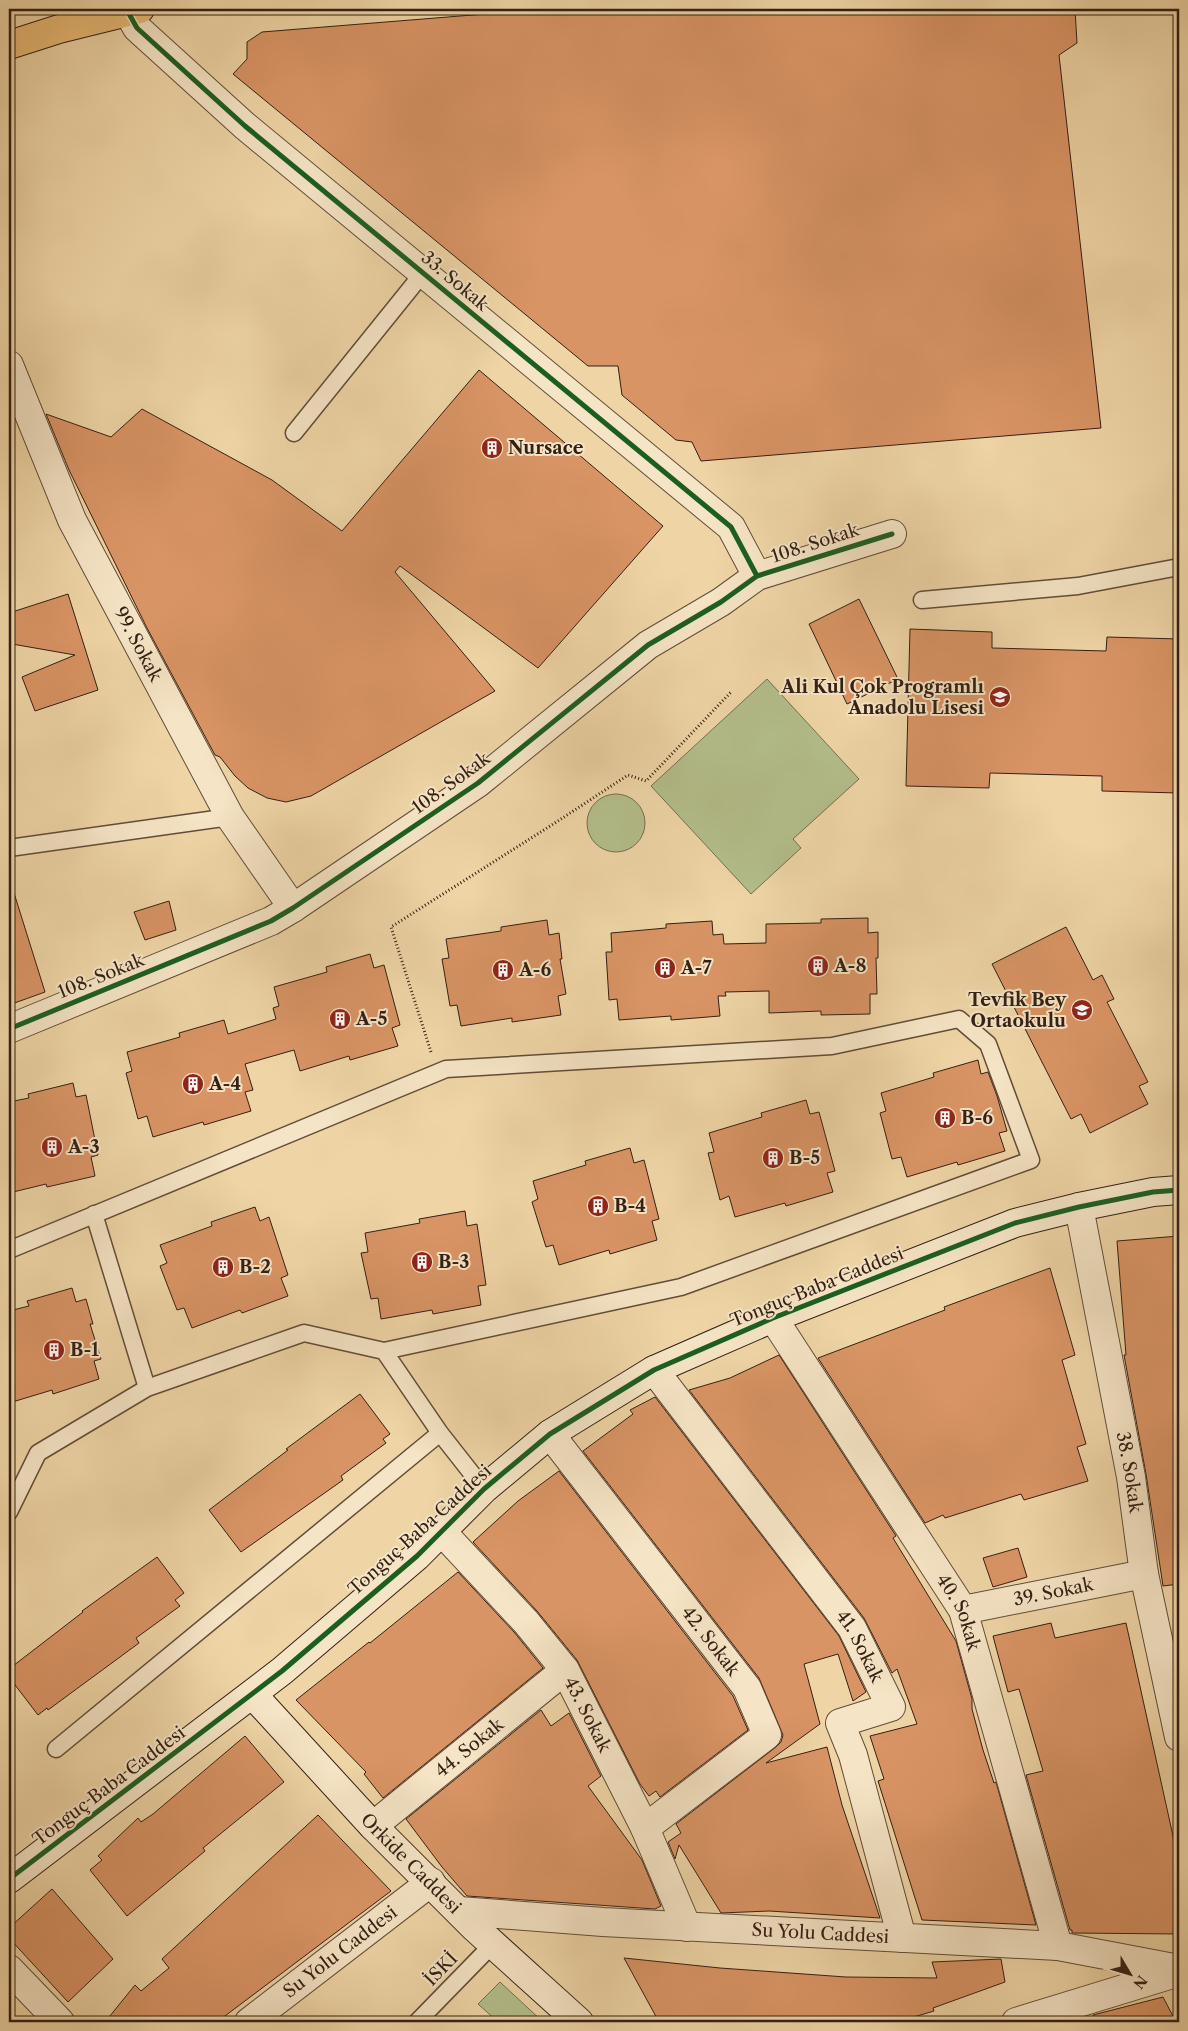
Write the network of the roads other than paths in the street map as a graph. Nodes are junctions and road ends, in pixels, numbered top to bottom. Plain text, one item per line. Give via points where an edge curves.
1 (134, 10) edge
2 (9, 45) edge
3 (423, 273) junction
4 (9, 365) edge
5 (294, 433) dead end
6 (892, 534) dead end
7 (1179, 567) edge
8 (756, 576) junction
9 (922, 600) dead end
10 (230, 817) junction
11 (9, 848) edge
12 (293, 908) junction
13 (9, 1029) edge
14 (1179, 1190) edge
15 (1079, 1207) junction
16 (94, 1214) junction
17 (9, 1250) edge
18 (773, 1318) junction
19 (384, 1351) junction
20 (654, 1370) junction
21 (147, 1388) junction
22 (440, 1433) junction
23 (550, 1434) junction
24 (484, 1489) junction
25 (9, 1512) edge
26 (442, 1532) junction
27 (1144, 1574) junction
28 (963, 1610) junction
29 (565, 1670) junction
30 (252, 1694) junction
31 (1179, 1737) edge
32 (56, 1749) dead end
33 (373, 1826) junction
34 (645, 1828) junction
35 (9, 1879) edge
36 (431, 1882) junction
37 (459, 1911) junction
38 (687, 1927) junction
39 (902, 1938) junction
40 (493, 1944) junction
41 (1058, 1946) junction
42 (9, 1969) edge
43 (1179, 1971) edge
44 (60, 2022) edge
45 (249, 2022) edge
46 (418, 2022) edge
47 (579, 2022) edge
48 (1016, 2022) edge

1 - 2 main road
1 - 3 street, 33. Sokak via 137,28 245,126
3 - 5 lane
3 - 8 street, 33. Sokak via 731,527
4 - 10 street, 99. Sokak via 72,520
6 - 8 street, 108. Sokak
7 - 9 lane via 1078,586
8 - 12 street, 108. Sokak via 721,602 648,645 478,783
10 - 11 lane
10 - 12 street, 99. Sokak
12 - 13 street, 108. Sokak via 271,921
14 - 15 street, Tonguç Baba Caddesi
15 - 18 street, Tonguç Baba Caddesi via 1015,1223
15 - 27 street, 38. Sokak via 1130,1477
16 - 17 lane
16 - 19 lane via 446,1070 832,1046 959,1019 988,1044 1031,1160 681,1287
16 - 21 lane
18 - 20 street, Tonguç Baba Caddesi
18 - 28 street, 40. Sokak
19 - 21 lane via 304,1333
19 - 22 lane
20 - 23 street, Tonguç Baba Caddesi
20 - 39 street, 41. Sokak via 852,1628 891,1706 840,1723 853,1755
21 - 25 lane via 38,1454
22 - 24 lane
22 - 32 lane
23 - 24 street, Tonguç Baba Caddesi
23 - 34 street, 42. Sokak via 747,1688 767,1735
24 - 26 street, Tonguç Baba Caddesi
26 - 29 street, 43. Sokak via 526,1622
26 - 30 street, Tonguç Baba Caddesi
27 - 28 street, 39. Sokak
27 - 31 street, 38. Sokak
28 - 41 street, 40. Sokak
29 - 33 street, 44. Sokak
29 - 34 street, 43. Sokak
30 - 33 street, Orkide Caddesi
30 - 35 street, Tonguç Baba Caddesi
33 - 36 street, Orkide Caddesi
34 - 38 street, 43. Sokak
36 - 37 street, Orkide Caddesi
36 - 45 street, Su Yolu Caddesi
37 - 38 street, Su Yolu Caddesi
37 - 40 street, Orkide Caddesi
38 - 39 street, Su Yolu Caddesi
39 - 41 street, Su Yolu Caddesi
40 - 46 lane, İSKİ
40 - 47 street, Orkide Caddesi
41 - 43 street, Su Yolu Caddesi
42 - 44 street
43 - 48 street

